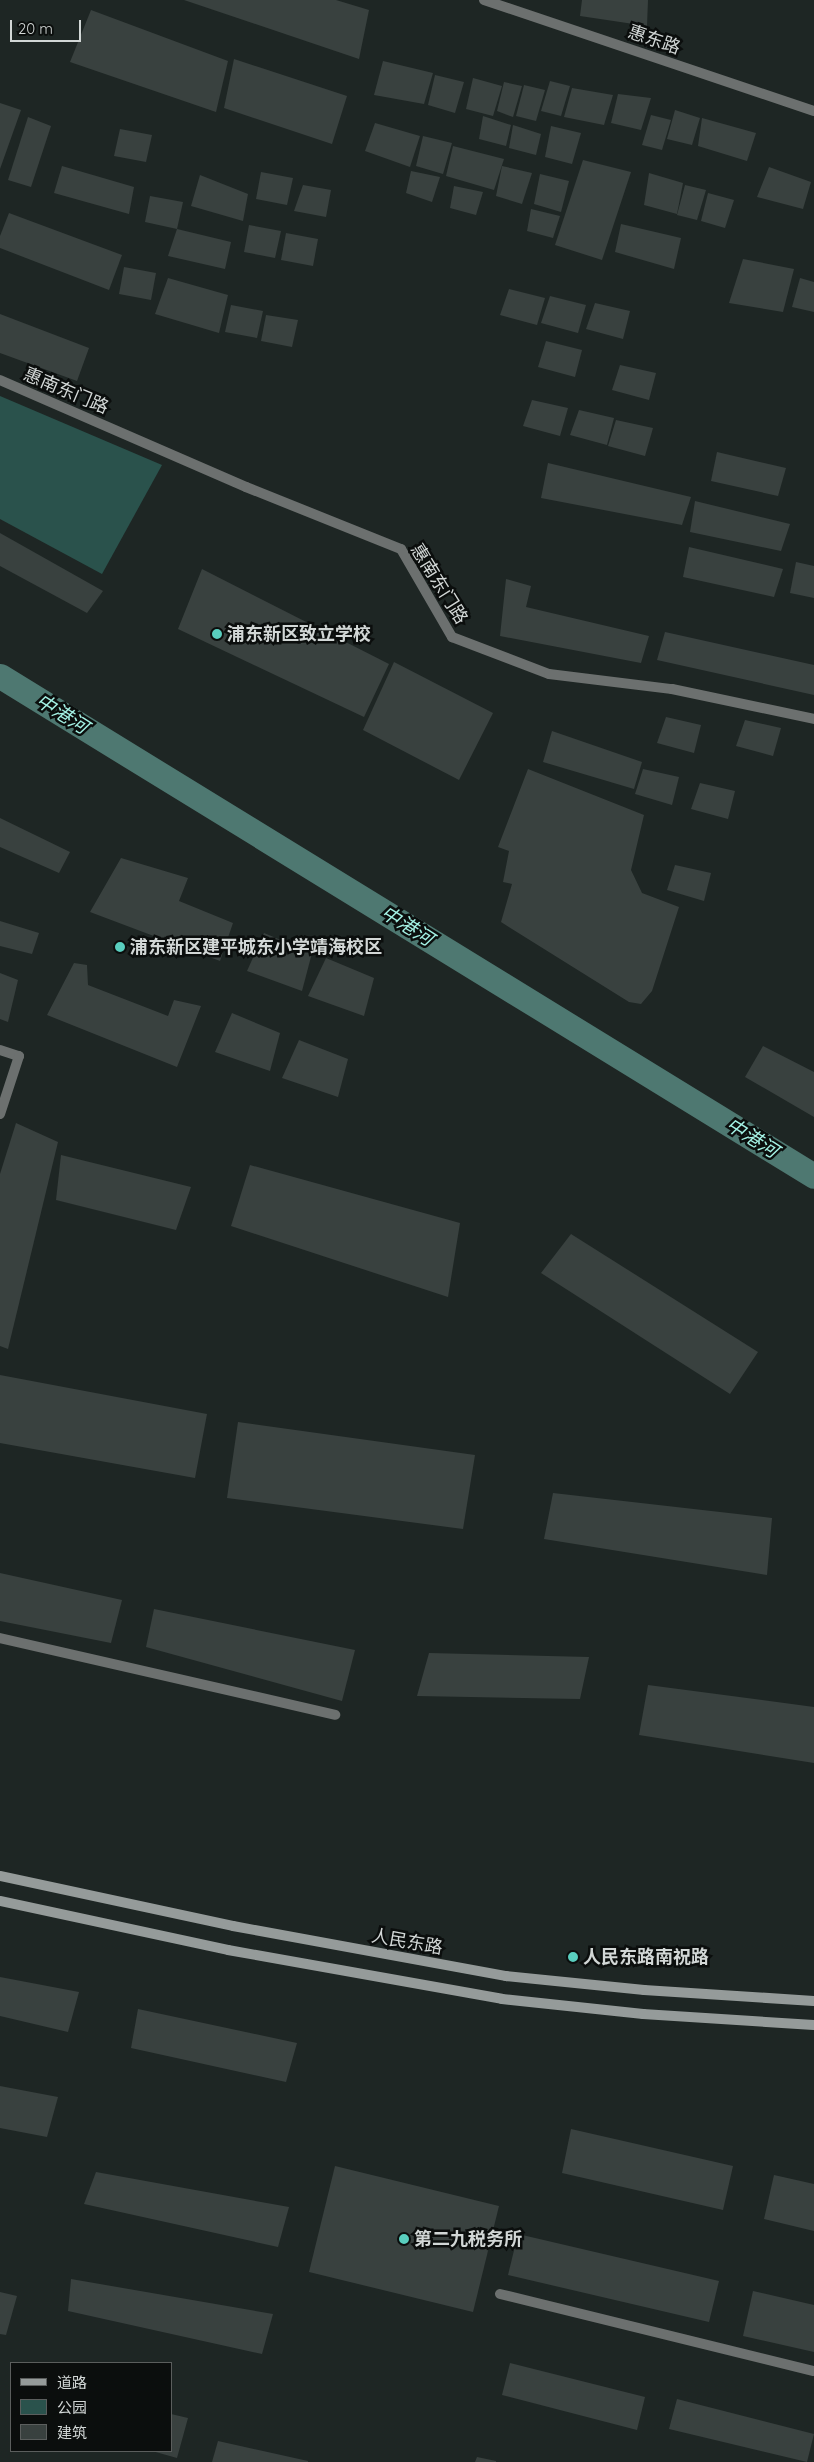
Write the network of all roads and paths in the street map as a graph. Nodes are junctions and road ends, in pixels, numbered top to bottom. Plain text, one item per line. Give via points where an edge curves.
1 (484, 0) edge
2 (814, 110) edge
3 (0, 380) edge
4 (814, 719) edge
5 (0, 1050) edge
6 (0, 1114) edge
7 (0, 1638) edge
8 (335, 1715) dead end
9 (0, 1876) edge
10 (0, 1901) edge
11 (814, 2001) edge
12 (814, 2025) edge
13 (500, 2294) dead end
14 (814, 2371) edge

1 - 2 street, 惠东路
3 - 4 street, 惠南东门路 via 246,487 401,549 452,637 549,674 672,689
5 - 6 street via 19,1056
7 - 8 street
9 - 11 street, 人民东路 via 233,1926 497,1974 644,1990
10 - 12 street via 238,1952 502,1999 643,2014
13 - 14 street

